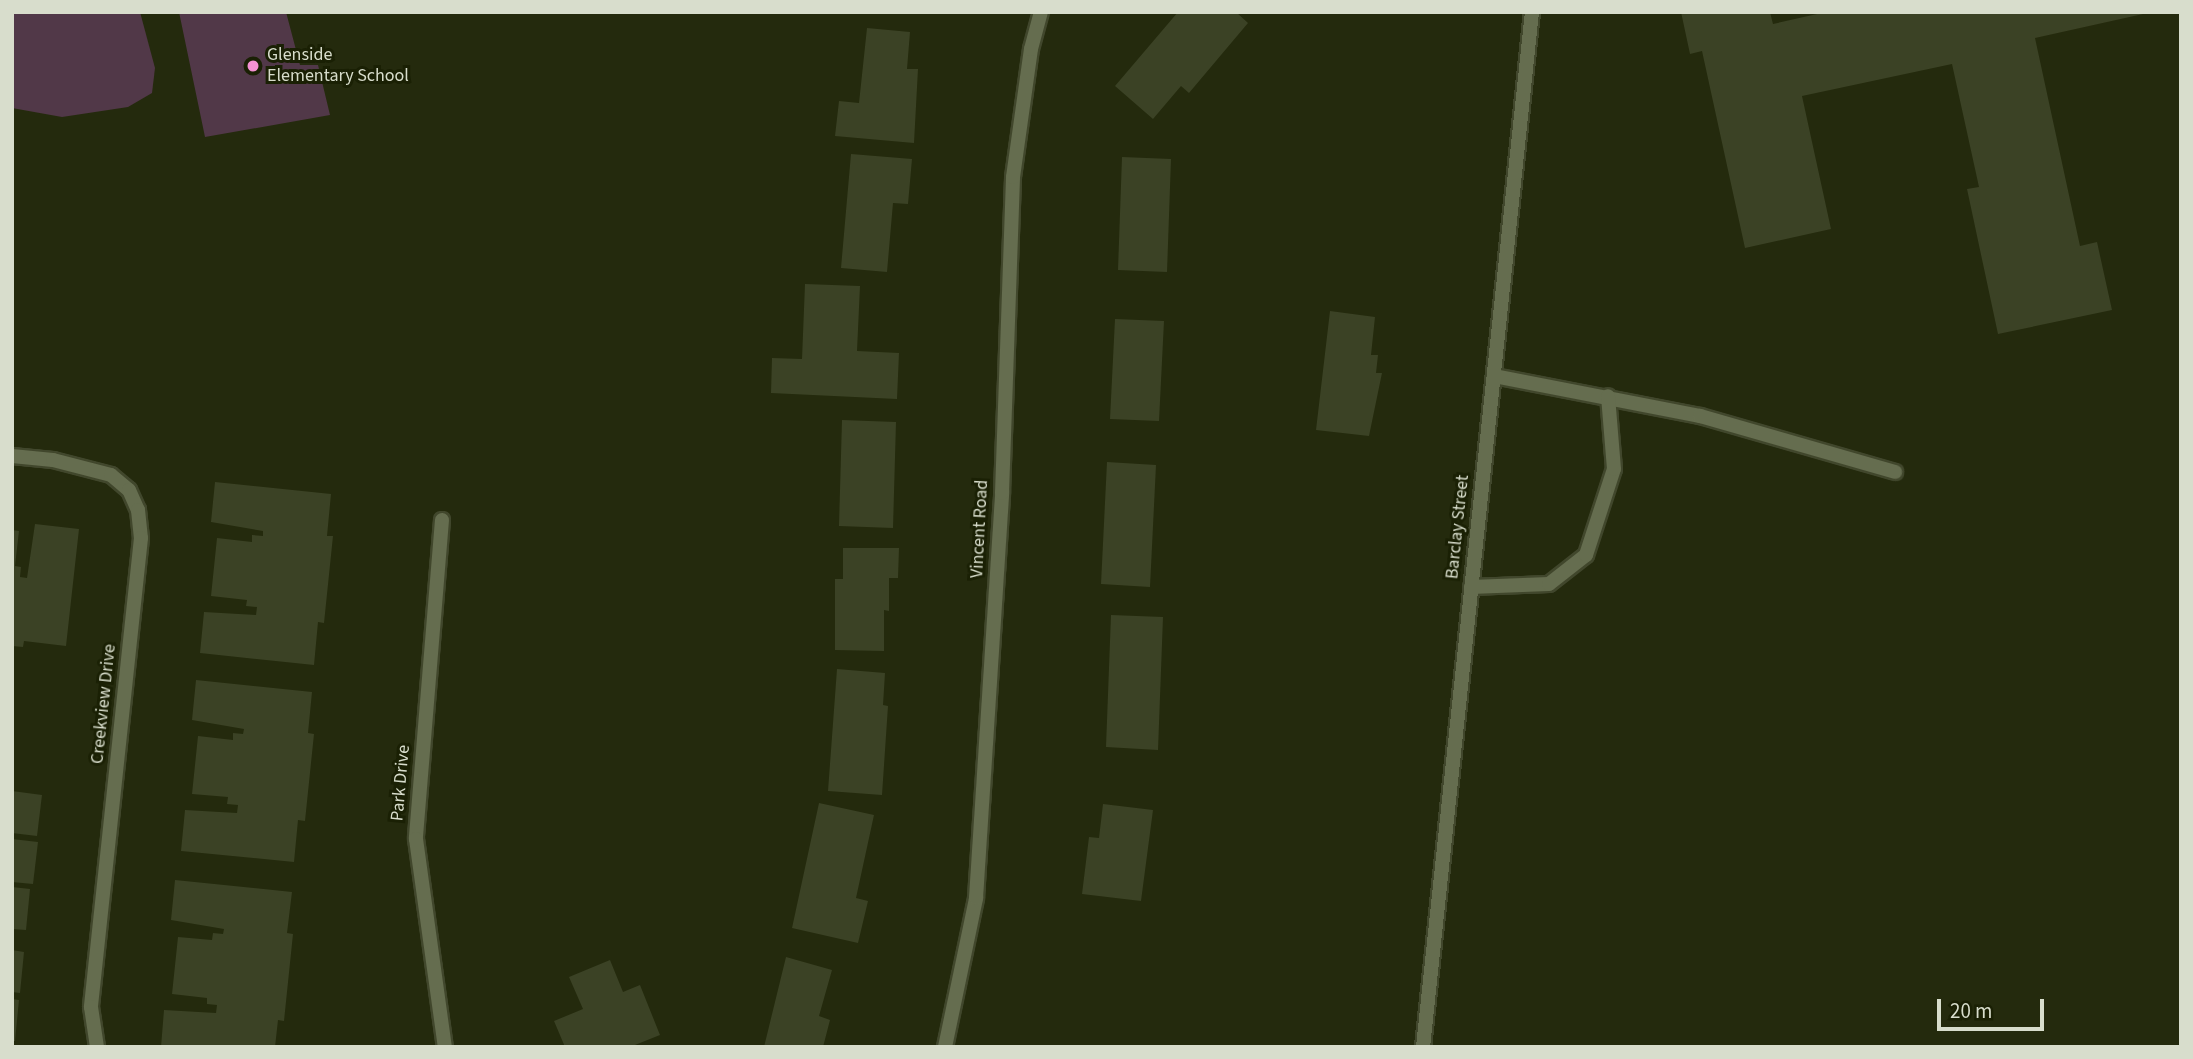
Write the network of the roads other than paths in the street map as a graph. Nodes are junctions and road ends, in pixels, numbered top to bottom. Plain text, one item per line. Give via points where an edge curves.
1 (1041, 12) edge
2 (1532, 12) edge
3 (1493, 376) junction
4 (1608, 396) junction
5 (12, 456) edge
6 (1895, 472) dead end
7 (442, 520) dead end
8 (1471, 587) junction
9 (97, 1047) edge
10 (446, 1047) edge
11 (945, 1047) edge
12 (1423, 1047) edge

1 - 11 street, Vincent Road via 1031,49 1013,177 1002,493 976,898
2 - 3 street, Barclay Street
3 - 4 street
3 - 8 street, Barclay Street
4 - 6 street via 1700,416
4 - 8 street via 1614,469 1586,555 1549,584
5 - 9 street, Creekview Drive via 53,460 111,475 129,490 138,510 141,538 91,1007
7 - 10 street, Park Drive via 416,839
8 - 12 street, Barclay Street

